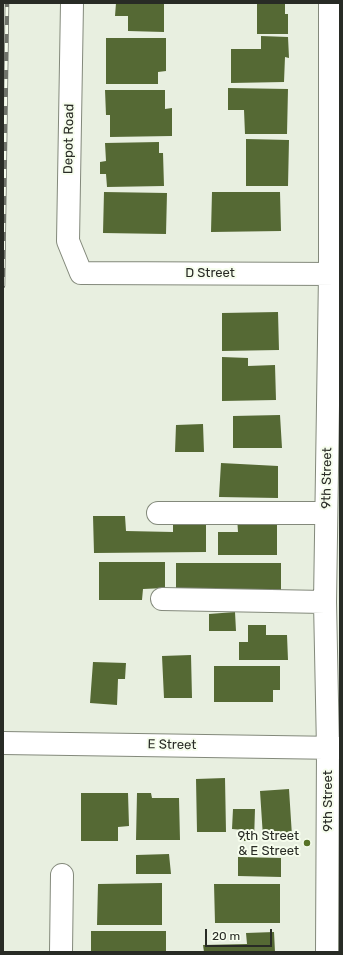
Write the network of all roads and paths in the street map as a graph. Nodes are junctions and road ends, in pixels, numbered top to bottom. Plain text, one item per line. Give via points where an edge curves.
1 (72, 3) edge
2 (330, 3) edge
3 (81, 273) joint
4 (335, 274) edge
5 (158, 513) dead end
6 (326, 513) junction
7 (162, 599) dead end
8 (325, 602) junction
9 (3, 743) edge
10 (334, 748) edge
11 (62, 874) dead end
12 (61, 952) edge
13 (327, 952) edge

1 - 3 street, Depot Road via 68,241
2 - 4 street, 9th Street
3 - 4 street, D Street
4 - 6 street, 9th Street
5 - 6 street
6 - 8 street, 9th Street
7 - 8 street
8 - 10 street, 9th Street
9 - 10 street, E Street
10 - 13 street, 9th Street
11 - 12 street

